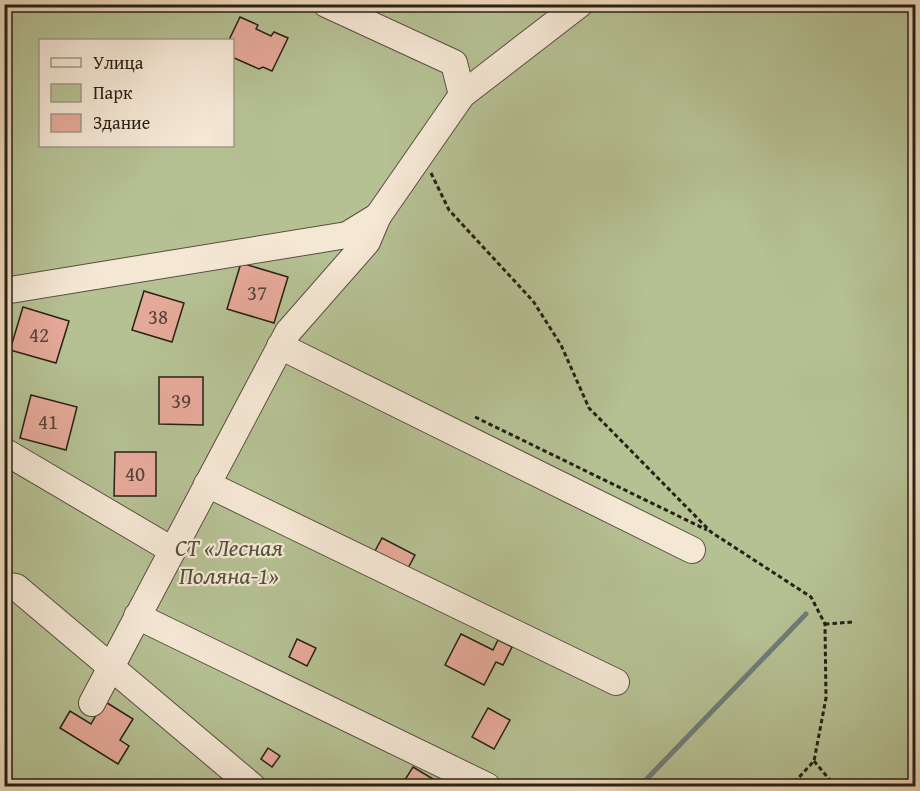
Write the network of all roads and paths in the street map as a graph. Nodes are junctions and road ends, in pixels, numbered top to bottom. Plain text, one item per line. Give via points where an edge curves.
1 (326, 4) edge
2 (580, 4) edge
3 (462, 95) junction
4 (422, 153) junction
5 (378, 216) junction
6 (4, 291) edge
7 (280, 346) junction
8 (475, 417) dead end
9 (4, 451) edge
10 (207, 484) junction
11 (711, 532) junction
12 (172, 550) junction
13 (692, 550) dead end
14 (4, 585) edge
15 (137, 616) junction
16 (853, 622) dead end
17 (825, 624) junction
18 (110, 667) junction
19 (616, 682) dead end
20 (92, 703) dead end
21 (814, 761) junction
22 (252, 786) edge
23 (487, 786) edge
24 (791, 786) edge
25 (835, 786) edge

1 - 3 street via 454,63
2 - 3 street
3 - 4 street
4 - 5 street
4 - 11 path via 449,210 533,301 561,345 589,408
5 - 6 street via 347,235
5 - 7 street via 367,242
7 - 10 street
7 - 13 street
8 - 11 path
9 - 12 street
10 - 12 street
10 - 19 street
11 - 17 path via 811,597
12 - 15 street
14 - 18 street via 16,587
15 - 18 street
15 - 23 street
16 - 17 path
17 - 21 path via 826,698
18 - 20 street
18 - 22 street
21 - 24 path
21 - 25 path

